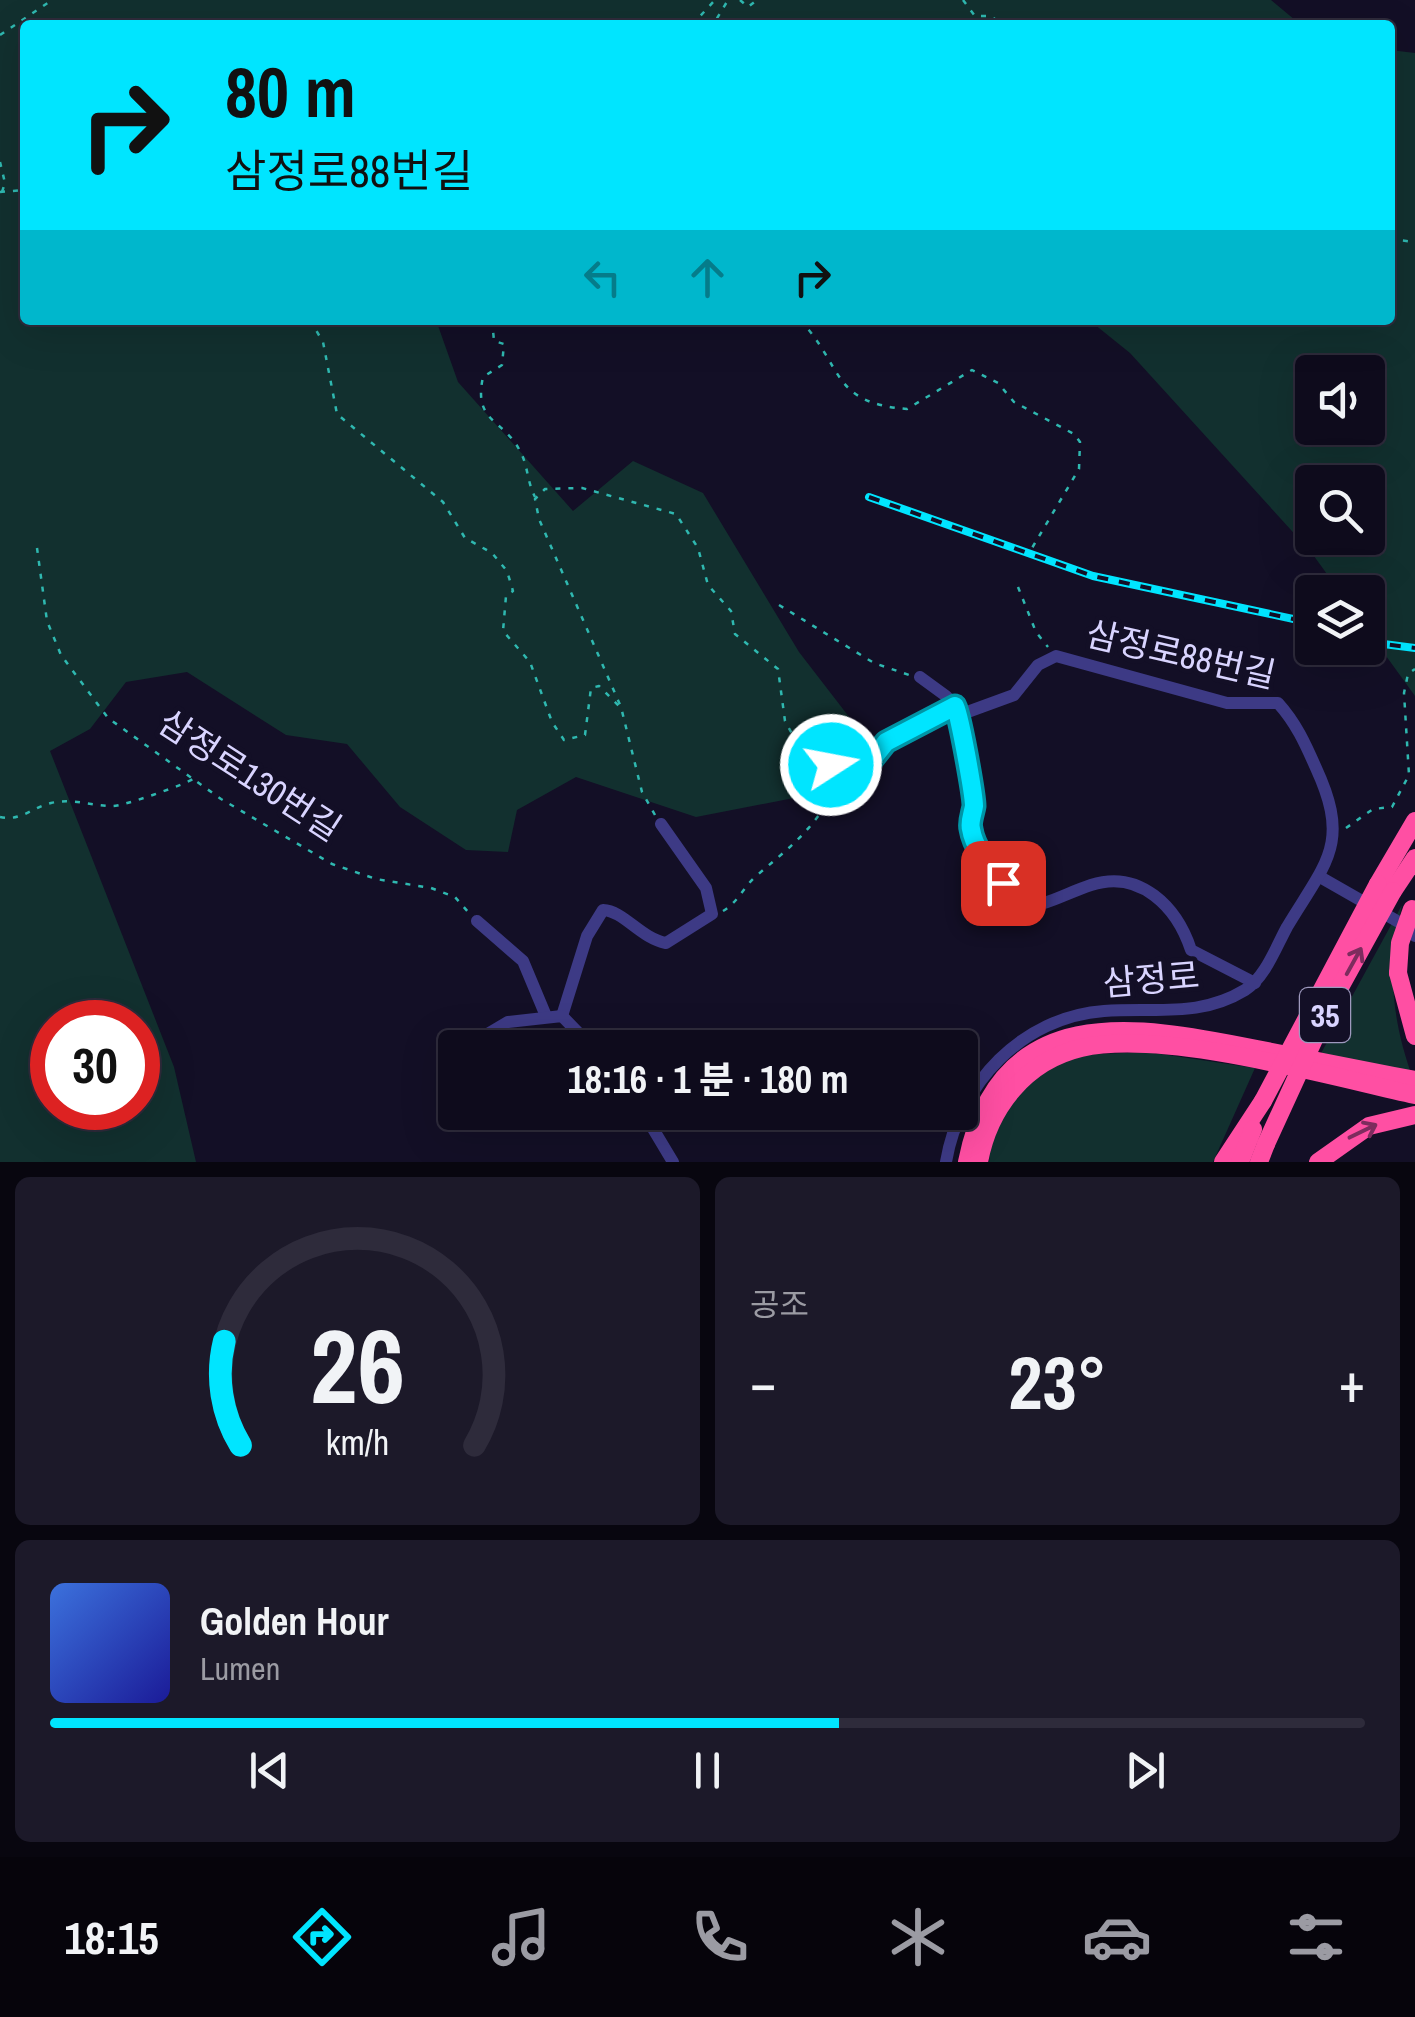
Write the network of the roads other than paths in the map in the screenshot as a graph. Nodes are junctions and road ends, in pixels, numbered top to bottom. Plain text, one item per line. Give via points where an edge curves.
1 (920, 677) road end
2 (958, 710) junction
3 (812, 760) road end
4 (1415, 822) edge
5 (661, 824) road end
6 (1415, 858) edge
7 (1320, 876) junction
8 (1385, 887) junction
9 (1414, 906) edge
10 (478, 921) road end
11 (1415, 936) edge
12 (1255, 982) junction
13 (546, 1016) junction
14 (562, 1016) junction
15 (495, 1030) edge
16 (576, 1030) edge
17 (1415, 1036) edge
18 (1415, 1080) edge
19 (1415, 1095) edge
20 (1263, 1101) junction
21 (1415, 1115) edge
22 (654, 1130) edge
23 (673, 1162) edge
24 (946, 1162) edge
25 (966, 1162) edge
26 (978, 1162) edge
27 (1223, 1162) edge
28 (1240, 1162) edge
29 (1259, 1162) edge
30 (1318, 1162) edge

1 - 2 street
2 - 3 street, 삼정로88번길 via 886,742 870,762
2 - 7 street, 삼정로88번길 via 1014,695 1038,665 1056,656 1226,703 1278,703 1295,721 1334,806 1335,835
2 - 12 street via 974,804 970,828 1023,908 1113,881 1160,896 1184,926 1191,950
4 - 8 highway, 35
5 - 14 street via 706,888 712,914 666,943 638,934 603,910 587,936
6 - 8 highway, 35
7 - 11 street
7 - 12 street, 삼정로
8 - 20 highway, 35, bridge
29 -> 8 highway, 35, bridge
9 - 17 highway, bridge via 1400,943 1398,973
10 - 13 street via 523,962
12 - 24 street, 삼정로 via 1209,1008 1102,1011 1025,1038 978,1082 950,1136
13 - 14 street
13 - 15 street
14 - 16 street
18 - 25 highway via 1140,1028 1086,1032 1036,1052 1004,1078 982,1111
19 - 26 highway via 1259,1061 1098,1045 1052,1058 1025,1076 995,1114
20 - 27 highway
20 - 28 highway, 35
30 -> 21 highway via 1369,1126
22 - 23 street

